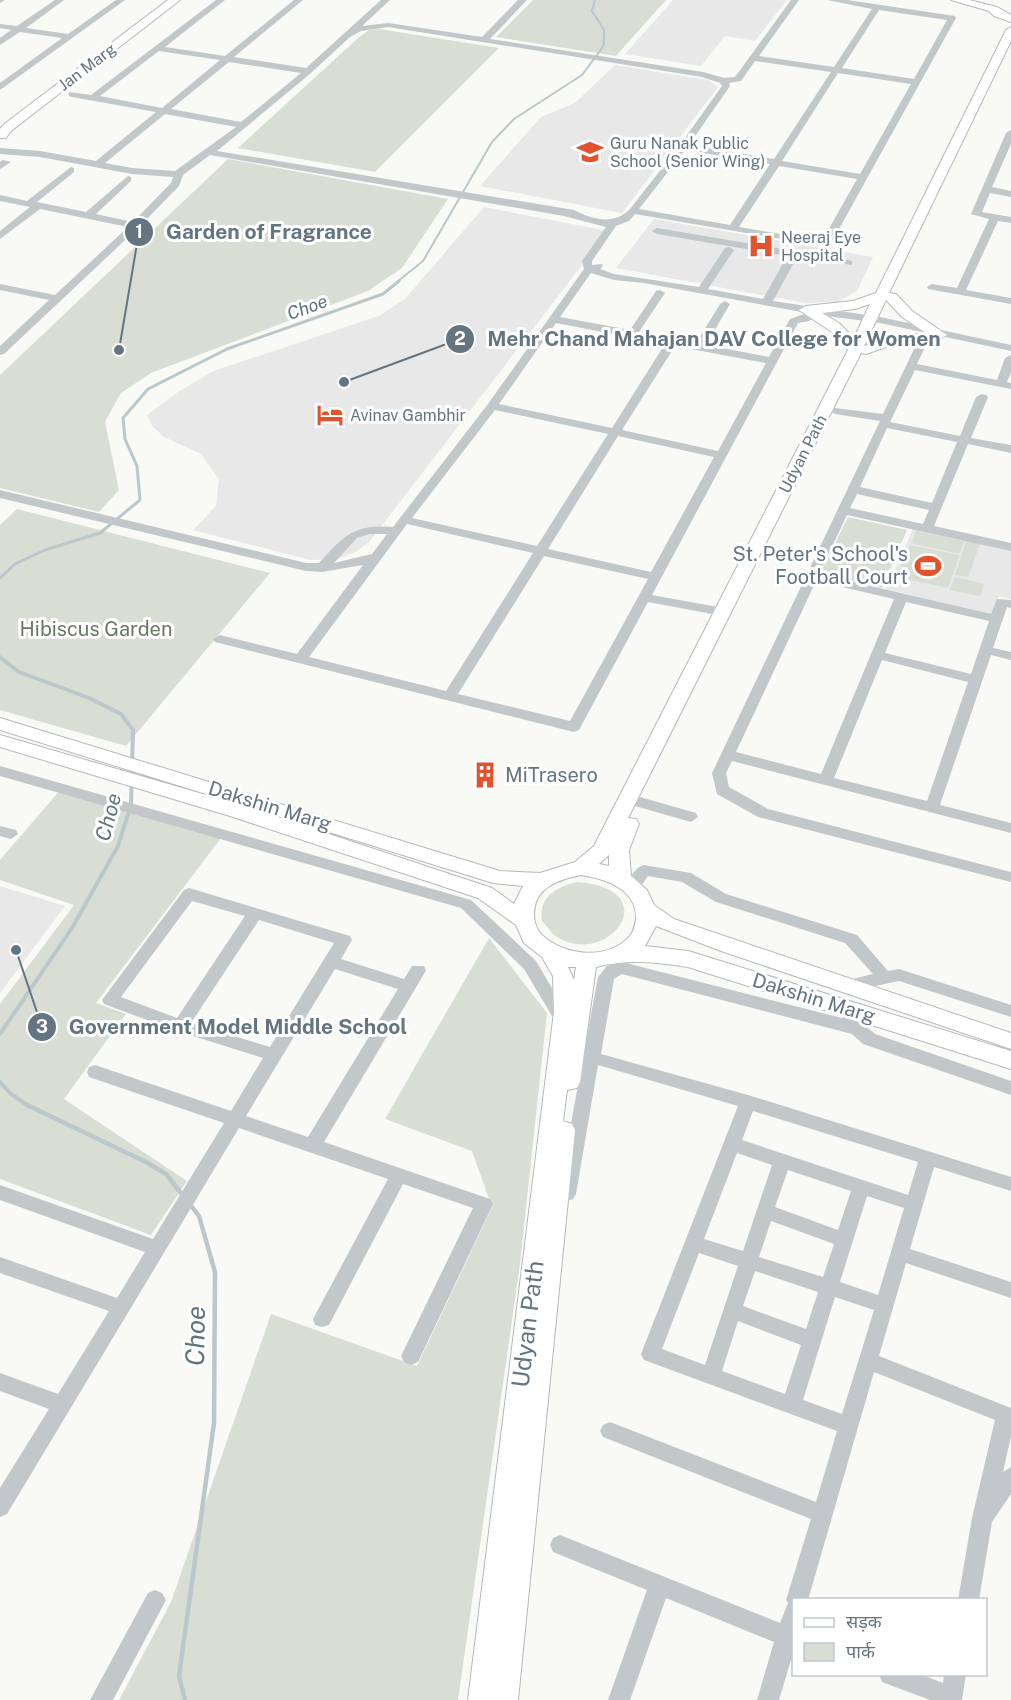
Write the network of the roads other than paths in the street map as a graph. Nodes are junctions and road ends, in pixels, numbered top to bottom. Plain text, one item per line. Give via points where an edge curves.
1 (60, 0) edge
2 (121, 0) edge
3 (164, 0) edge
4 (175, 0) edge
5 (221, 0) edge
6 (299, 0) edge
7 (386, 0) edge
8 (523, 0) edge
9 (795, 0) edge
10 (831, 0) edge
11 (956, 0) edge
12 (969, 2) junction
13 (996, 4) edge
14 (877, 7) junction
15 (0, 26) edge
16 (1010, 26) edge
17 (19, 29) junction
18 (347, 35) junction
19 (69, 37) junction
20 (485, 39) junction
21 (0, 42) edge
22 (157, 48) junction
23 (1011, 49) edge
24 (228, 58) junction
25 (753, 58) junction
26 (836, 70) junction
27 (308, 71) junction
28 (724, 81) junction
29 (917, 82) junction
30 (3, 89) edge
31 (72, 94) dead end
32 (92, 98) junction
33 (162, 111) junction
34 (241, 125) junction
35 (1011, 133) edge
36 (2, 139) edge
37 (1008, 145) edge
38 (683, 147) junction
39 (215, 150) junction
40 (776, 162) junction
41 (98, 165) junction
42 (71, 170) dead end
43 (130, 175) junction
44 (179, 176) junction
45 (864, 177) junction
46 (986, 189) junction
47 (1011, 194) edge
48 (0, 198) edge
49 (33, 205) junction
50 (633, 212) junction
51 (88, 216) junction
52 (995, 217) junction
53 (1011, 220) edge
54 (614, 224) junction
55 (135, 225) junction
56 (733, 229) junction
57 (0, 236) edge
58 (729, 250) junction
59 (792, 258) junction
60 (594, 267) junction
61 (846, 267) dead end
62 (0, 287) edge
63 (932, 287) dead end
64 (702, 290) junction
65 (960, 292) junction
66 (660, 293) dead end
67 (886, 297) junction
68 (56, 298) junction
69 (1011, 301) edge
70 (767, 302) junction
71 (725, 304) dead end
72 (810, 312) junction
73 (553, 319) junction
74 (874, 323) junction
75 (632, 335) junction
76 (940, 335) junction
77 (671, 343) junction
78 (921, 345) dead end
79 (699, 348) junction
80 (1011, 348) edge
81 (860, 350) junction
82 (0, 352) edge
83 (1011, 358) edge
84 (772, 362) junction
85 (910, 366) junction
86 (1006, 385) edge
87 (982, 398) dead end
88 (492, 406) junction
89 (835, 411) junction
90 (884, 421) junction
91 (614, 433) junction
92 (964, 440) junction
93 (1011, 449) edge
94 (721, 455) junction
95 (852, 489) junction
96 (6, 496) edge
97 (0, 508) edge
98 (936, 508) junction
99 (843, 510) junction
100 (404, 520) junction
101 (927, 529) junction
102 (395, 531) junction
103 (1011, 547) edge
104 (540, 552) junction
105 (376, 557) junction
106 (322, 568) junction
107 (812, 576) junction
108 (655, 577) junction
109 (644, 597) junction
110 (901, 597) junction
111 (1011, 604) edge
112 (723, 612) junction
113 (996, 619) junction
114 (220, 639) dead end
115 (986, 650) junction
116 (877, 654) junction
117 (1011, 656) edge
118 (300, 659) junction
119 (975, 679) junction
120 (448, 697) junction
121 (0, 724) edge
122 (0, 741) edge
123 (727, 755) junction
124 (115, 767) junction
125 (0, 771) edge
126 (158, 780) junction
127 (826, 780) junction
128 (640, 802) junction
129 (932, 808) junction
130 (691, 817) dead end
131 (1011, 828) edge
132 (580, 868) junction
133 (1011, 877) edge
134 (541, 880) junction
135 (627, 882) junction
136 (648, 911) junction
137 (255, 914) junction
138 (522, 921) junction
139 (549, 952) junction
140 (614, 956) junction
141 (587, 960) junction
142 (331, 962) junction
143 (418, 970) dead end
144 (885, 978) junction
145 (408, 986) junction
146 (846, 986) junction
147 (837, 1006) junction
148 (1011, 1011) edge
149 (564, 1022) junction
150 (180, 1026) junction
151 (855, 1028) junction
152 (1011, 1041) edge
153 (274, 1055) junction
154 (602, 1060) dead end
155 (1011, 1060) edge
156 (95, 1072) dead end
157 (1011, 1088) edge
158 (748, 1102) junction
159 (235, 1119) junction
160 (731, 1144) junction
161 (313, 1145) junction
162 (928, 1158) junction
163 (782, 1160) junction
164 (399, 1175) junction
165 (1011, 1184) edge
166 (861, 1186) junction
167 (0, 1192) edge
168 (914, 1204) junction
169 (764, 1211) junction
170 (844, 1240) junction
171 (693, 1243) junction
172 (156, 1248) junction
173 (899, 1253) junction
174 (748, 1261) junction
175 (0, 1265) edge
176 (828, 1288) junction
177 (1011, 1290) edge
178 (884, 1305) junction
179 (120, 1307) junction
180 (732, 1310) junction
181 (322, 1319) dead end
182 (812, 1340) junction
183 (411, 1356) dead end
184 (868, 1361) junction
185 (711, 1375) junction
186 (0, 1382) edge
187 (792, 1404) junction
188 (62, 1405) junction
189 (1008, 1416) edge
190 (849, 1426) junction
191 (610, 1431) dead end
192 (1011, 1477) edge
193 (0, 1507) edge
194 (823, 1514) junction
195 (982, 1518) junction
196 (560, 1545) dead end
197 (659, 1587) junction
198 (797, 1598) edge
199 (968, 1598) edge
200 (155, 1600) dead end
201 (790, 1638) edge
202 (895, 1676) edge
203 (954, 1676) edge
204 (942, 1697) edge
205 (101, 1700) edge
206 (482, 1700) edge
207 (504, 1700) edge
208 (516, 1700) edge
209 (620, 1700) edge
210 (768, 1700) edge

1 - 17 street
2 - 19 street
3 - 36 main road, Jan Marg
4 - 36 main road, Jan Marg via 7,128
5 - 22 street
6 - 24 street
7 - 18 street
8 - 20 street
9 - 25 street
10 - 14 street
11 - 12 main road
12 - 13 main road
12 - 16 main road
13 - 16 main road via 998,14
14 - 26 street
14 - 29 street via 952,18
15 - 17 street
16 - 67 main road, Udyan Path
17 - 19 street
17 - 21 street
18 - 20 street via 388,25
18 - 27 street
19 - 30 street
20 - 28 street
22 - 24 street
22 - 32 street
23 - 67 main road, Udyan Path
24 - 27 street
24 - 33 street
25 - 26 street
25 - 28 street via 738,79
26 - 29 street
26 - 40 street
27 - 34 street
28 - 38 street via 726,86
29 - 45 street
31 - 32 street
32 - 33 street
33 - 34 street
33 - 41 street
34 - 39 street
35 - 37 street
36 - 41 street via 40,154
37 - 46 street
38 - 40 street
38 - 50 street
39 - 44 street via 189,176
39 - 54 street
40 - 45 street
40 - 56 street
41 - 43 street
42 - 49 street
43 - 44 street via 168,180
43 - 51 street
44 - 55 street
45 - 56 street via 825,245
46 - 47 street
46 - 52 street via 976,213
48 - 49 street
49 - 51 street
49 - 57 street
50 - 54 street
50 - 56 street
51 - 55 street
52 - 53 street
52 - 65 street
54 - 60 street via 587,261
55 - 68 street
58 - 59 street
58 - 59 street via 659,234
58 - 64 street
59 - 61 street
59 - 70 street
60 - 64 street via 631,280
60 - 73 street
62 - 68 street
63 - 65 street
64 - 70 street
65 - 69 street
66 - 75 street
67 - 72 main road
67 - 74 main road, Udyan Path
67 - 76 main road
68 - 82 street
70 - 72 street
71 - 79 street
72 - 74 street
72 - 81 main road via 839,329
72 - 84 street via 805,319 794,321
73 - 75 street
73 - 88 street
74 - 76 street
74 - 81 main road, Udyan Path
75 - 77 street
76 - 80 street
76 - 81 main road via 886,342
77 - 79 street
77 - 91 street
78 - 85 street
79 - 84 street
81 - 89 main road, Udyan Path
81 - 112 main road, Udyan Path
83 - 86 street
84 - 94 street
85 - 86 street
85 - 90 street
87 - 92 street
88 - 91 street
88 - 100 street
89 - 90 street
89 - 128 main road, Udyan Path
90 - 92 street
90 - 95 street
91 - 94 street
91 - 104 street
92 - 93 street
92 - 98 street
94 - 108 street
95 - 98 street
95 - 99 street
96 - 97 street
96 - 106 street
98 - 101 street
99 - 101 street
99 - 107 street
100 - 102 street
100 - 104 street
101 - 103 street
102 - 105 street
102 - 106 street via 368,528 354,533
104 - 108 street
104 - 120 street
105 - 106 street via 353,565
105 - 118 street
107 - 110 street
107 - 123 street
108 - 109 street
109 - 112 street
109 - 120 street via 574,727
110 - 113 street
110 - 116 street
111 - 113 street via 1002,602
112 - 132 main road, Udyan Path via 601,851
113 - 115 street
114 - 118 street
115 - 117 street
115 - 119 street
116 - 119 street
116 - 127 street
118 - 120 street
119 - 129 street
121 - 124 main road, Dakshin Marg
122 - 124 main road, Dakshin Marg
123 - 127 street
123 - 133 street via 719,773 722,790 763,813
124 - 126 main road, Dakshin Marg
125 - 149 street via 466,904 531,965
126 - 134 main road, Dakshin Marg via 500,878
126 - 138 main road, Dakshin Marg via 237,811 485,893
127 - 129 street
128 - 130 street
128 - 135 main road, Udyan Path via 616,859
129 - 131 street
132 - 134 main road via 563,870
132 - 135 main road
134 - 138 main road via 528,892 522,905
135 - 136 main road
135 - 144 street via 644,870 686,877 721,898 851,939
136 - 140 main road via 642,935
136 - 146 main road, Dakshin Marg via 667,924
137 - 142 street via 344,940
137 - 150 street
137 - 150 street via 189,894 110,1000
138 - 139 main road via 532,939
139 - 141 main road
139 - 149 main road, Udyan Path via 563,976
140 - 141 main road
140 - 147 main road, Dakshin Marg via 648,953 688,959
141 - 207 main road, Udyan Path via 567,1095
142 - 145 street
142 - 153 street
143 - 145 street
144 - 146 street
144 - 148 street via 899,975
145 - 161 street
146 - 152 main road, Dakshin Marg
147 - 151 street
147 - 155 main road, Dakshin Marg
149 - 206 main road, Udyan Path
150 - 153 street
151 - 157 street via 869,1039
151 - 208 street via 622,968 606,977 562,1220
153 - 159 street
154 - 158 street
156 - 159 street
158 - 160 street
158 - 162 street
159 - 161 street
159 - 172 street
160 - 163 street
160 - 171 street
161 - 164 street
162 - 165 street
162 - 168 street
163 - 166 street
163 - 169 street
164 - 181 street
164 - 183 street via 484,1204
166 - 168 street
166 - 170 street
167 - 172 street
168 - 173 street
169 - 170 street
169 - 174 street
170 - 176 street
171 - 174 street
171 - 185 street via 651,1354
172 - 179 street
173 - 177 street
173 - 178 street
174 - 176 street
174 - 180 street
175 - 179 street
176 - 178 street
176 - 182 street
178 - 184 street
179 - 188 street
180 - 182 street
180 - 185 street
182 - 187 street
184 - 189 street
184 - 190 street
185 - 187 street
186 - 188 street
187 - 190 street
188 - 193 street
189 - 195 street
190 - 194 street
191 - 194 street
192 - 195 street
194 - 198 street
195 - 199 street
196 - 197 street
197 - 201 street
197 - 209 street
200 - 205 street
201 - 210 street
202 - 204 street
203 - 204 street

